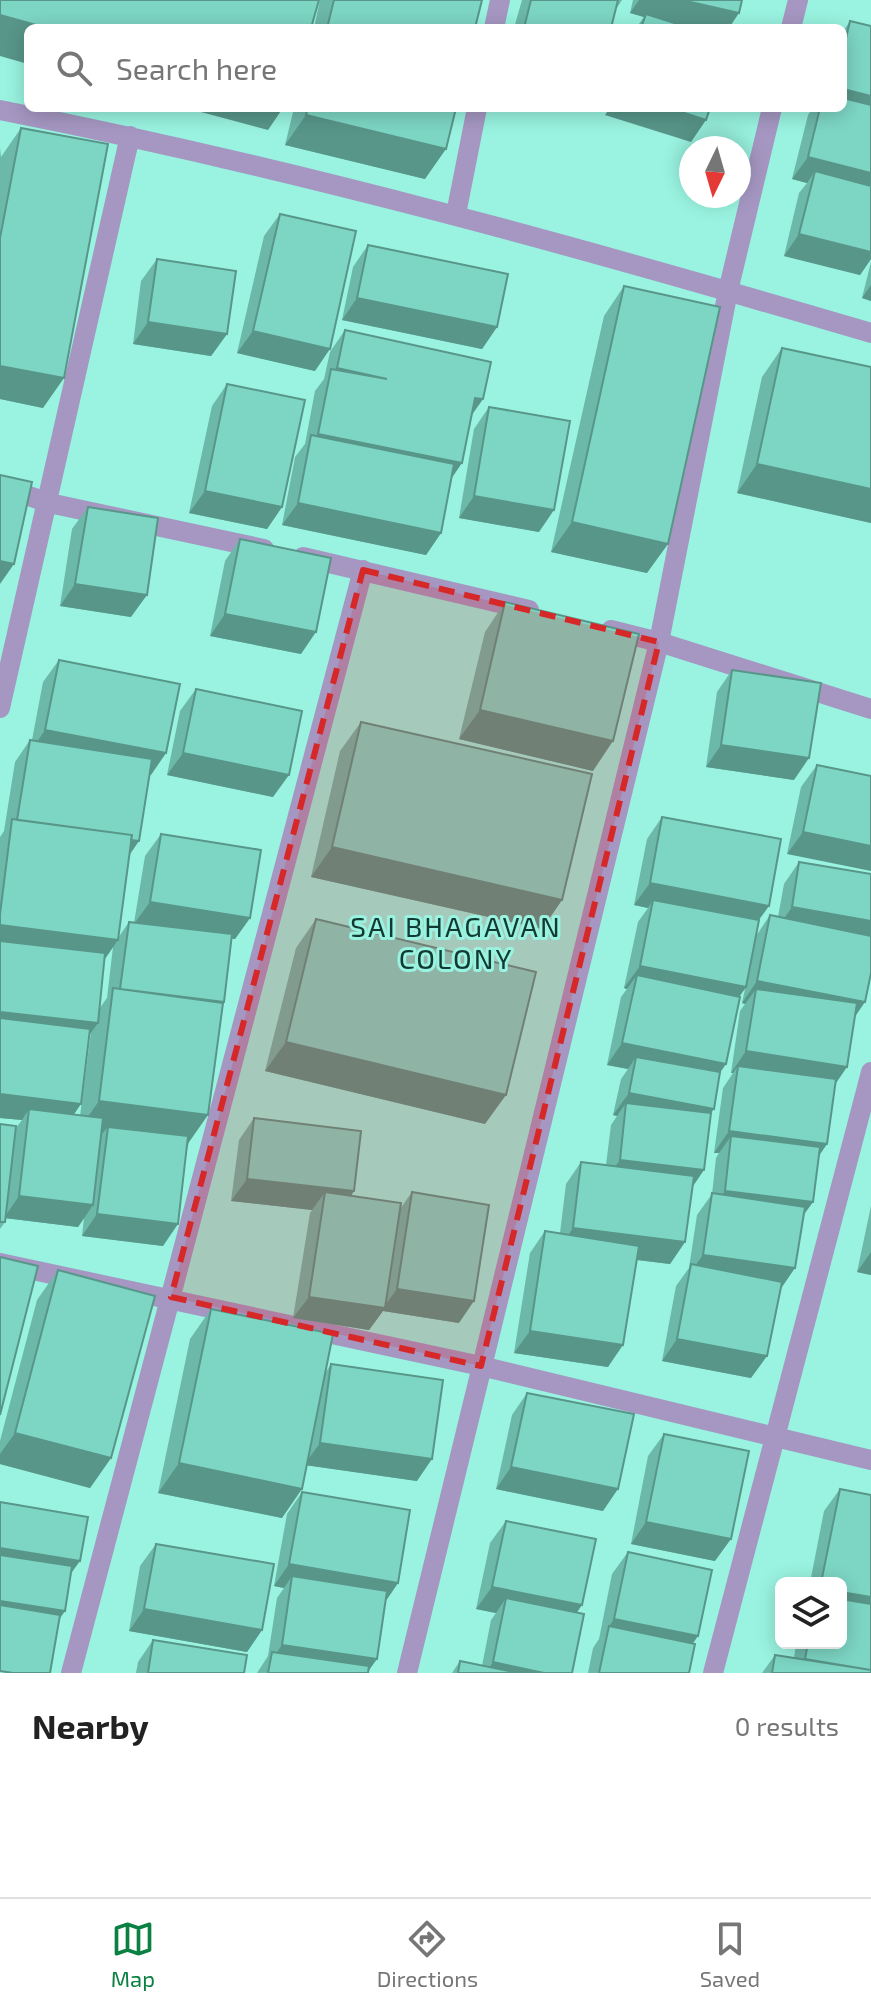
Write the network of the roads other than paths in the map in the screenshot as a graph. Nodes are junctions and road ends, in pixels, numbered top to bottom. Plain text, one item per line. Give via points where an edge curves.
1 (500, 0) edge
2 (798, 0) edge
3 (495, 24) edge
4 (792, 24) edge
5 (0, 110) edge
6 (476, 112) edge
7 (771, 112) edge
8 (130, 136) junction
9 (456, 214) junction
10 (728, 291) junction
11 (871, 333) edge
12 (0, 486) edge
13 (49, 503) junction
14 (363, 570) junction
15 (555, 616) edge
16 (585, 624) edge
17 (659, 642) junction
18 (0, 708) edge
19 (871, 709) edge
20 (871, 1072) edge
21 (0, 1263) edge
22 (171, 1297) junction
23 (481, 1366) junction
24 (775, 1437) junction
25 (871, 1460) edge
26 (71, 1673) edge
27 (407, 1673) edge
28 (713, 1673) edge

1 - 3 street
2 - 4 street
5 - 8 street
6 - 9 street
7 - 10 street
8 - 9 street
8 - 13 street
9 - 10 street
10 - 11 street
10 - 17 street
12 - 13 street
13 - 14 street
13 - 18 street
14 - 15 street
14 - 22 street
16 - 17 street
17 - 19 street
17 - 23 street
20 - 24 street
21 - 22 street
22 - 23 street
22 - 26 street
23 - 24 street
23 - 27 street
24 - 25 street
24 - 28 street

